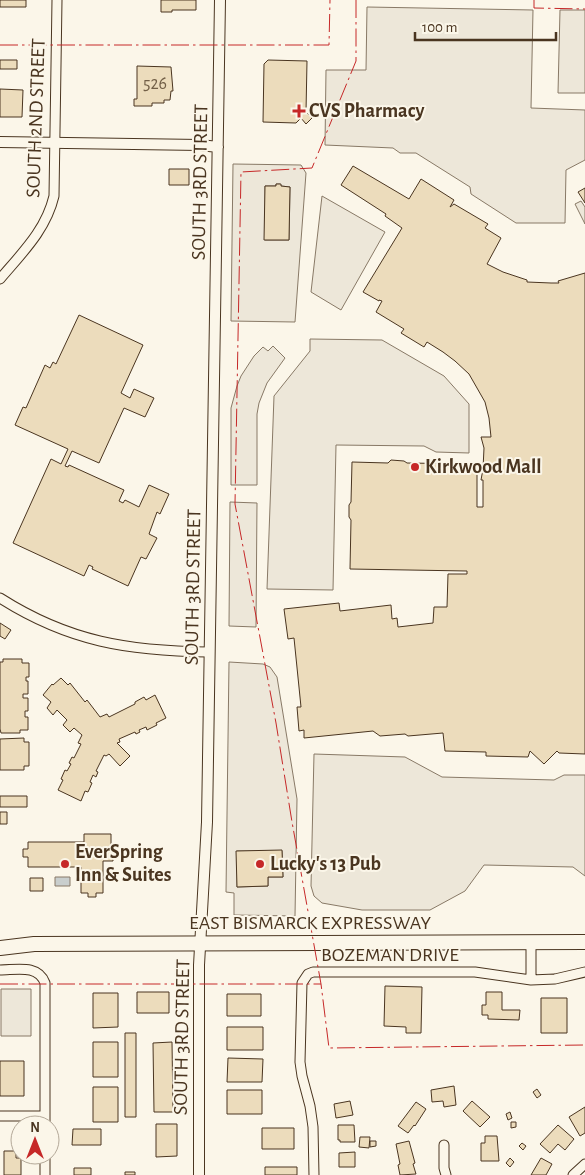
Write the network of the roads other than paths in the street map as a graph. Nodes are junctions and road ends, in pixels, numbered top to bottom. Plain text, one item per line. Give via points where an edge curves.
1 (57, 0) edge
2 (220, 0) edge
3 (0, 142) edge
4 (54, 143) junction
5 (218, 147) junction
6 (0, 280) edge
7 (0, 598) edge
8 (209, 652) junction
9 (0, 938) edge
10 (530, 942) junction
11 (585, 942) edge
12 (201, 943) junction
13 (34, 944) junction
14 (0, 948) edge
15 (0, 970) edge
16 (585, 972) edge
17 (531, 980) junction
18 (45, 1115) edge
19 (444, 1145) dead end
20 (585, 1164) edge
21 (198, 1175) edge
22 (314, 1175) edge
23 (446, 1175) edge
24 (573, 1175) edge

1 - 4 street, SOUTH 2ND STREET
2 - 5 street, SOUTH 3RD STREET
3 - 4 street
4 - 5 street
4 - 6 street, SOUTH 2ND STREET via 54,196 50,212 44,225
5 - 8 street, SOUTH 3RD STREET
7 - 8 street via 42,621 102,642 150,650
8 - 12 street, SOUTH 3RD STREET via 207,822
9 - 13 main road, EAST BISMARCK EXPRESSWAY
10 - 11 main road, EAST BISMARCK EXPRESSWAY
10 - 12 main road, EAST BISMARCK EXPRESSWAY
10 - 17 street
12 - 13 main road, EAST BISMARCK EXPRESSWAY
12 - 21 street, SOUTH 3RD STREET
13 - 14 main road, EAST BISMARCK EXPRESSWAY
15 - 18 street via 31,970 40,974 45,983
16 - 17 street, BOZEMAN DRIVE
17 - 22 street, BOZEMAN DRIVE via 475,972 308,974 302,983 300,1062 313,1127
19 - 23 street
20 - 24 street

